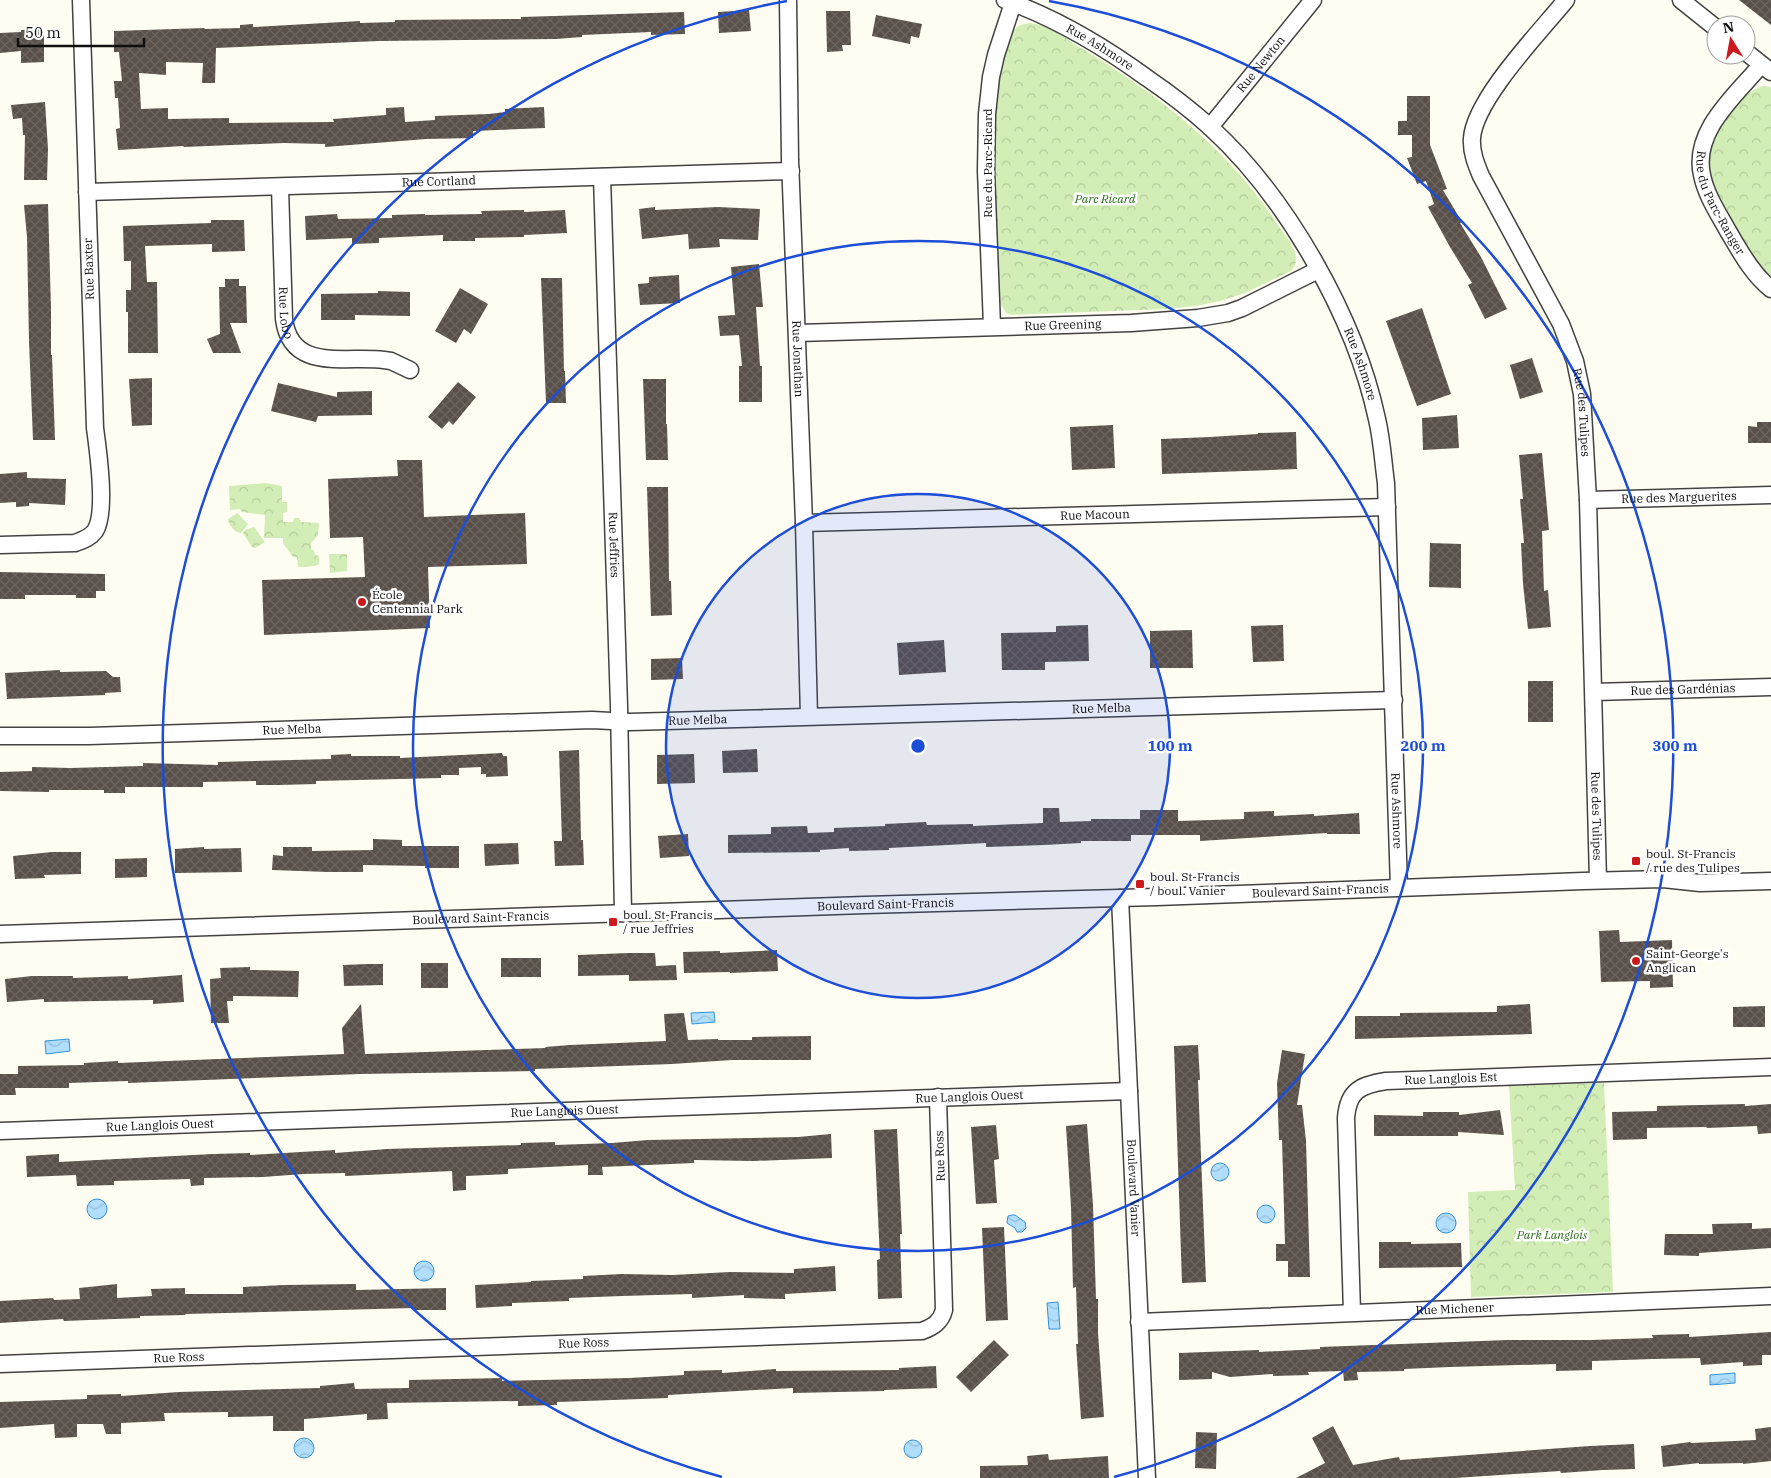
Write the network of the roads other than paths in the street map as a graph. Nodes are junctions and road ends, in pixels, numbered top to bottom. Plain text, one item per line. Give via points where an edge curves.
1 (80, 0) edge
2 (788, 0) edge
3 (1313, 0) edge
4 (1566, 0) edge
5 (1681, 0) edge
6 (1009, 1) edge
7 (1706, 20) edge
8 (1756, 60) edge
9 (1766, 69) edge
10 (1210, 127) junction
11 (791, 171) junction
12 (602, 176) junction
13 (280, 186) junction
14 (87, 192) junction
15 (1318, 270) junction
16 (1771, 289) edge
17 (992, 326) junction
18 (798, 333) junction
19 (410, 370) dead end
20 (1771, 495) edge
21 (1588, 500) junction
22 (1387, 507) junction
23 (804, 523) junction
24 (0, 545) edge
25 (1771, 687) edge
26 (1594, 692) junction
27 (1394, 700) junction
28 (809, 716) junction
29 (618, 721) junction
30 (0, 736) edge
31 (1598, 880) junction
32 (1771, 880) edge
33 (1398, 888) junction
34 (1120, 898) junction
35 (622, 913) junction
36 (0, 934) edge
37 (1771, 1067) edge
38 (1129, 1091) junction
39 (938, 1097) junction
40 (0, 1131) edge
41 (1771, 1296) edge
42 (1352, 1312) junction
43 (1139, 1322) junction
44 (0, 1364) edge
45 (1147, 1478) edge

1 - 14 street, Rue Baxter
2 - 11 street, Rue Jonathan
3 - 10 street, Rue Newton
4 - 21 street, Rue des Tulipes via 1495,87 1477,118 1472,140 1481,176 1561,324 1575,361 1582,394
5 - 7 street
6 - 10 street, Rue Ashmore via 1054,20 1121,59
6 - 17 street, Rue du Parc-Ricard via 991,77 987,114
8 - 9 street
9 - 16 street, Rue du Parc-Ranger via 1715,120 1703,146 1701,167 1714,208 1750,266
10 - 15 street, Rue Ashmore via 1272,197
11 - 12 street, Rue Cortland
11 - 18 street, Rue Jonathan
12 - 13 street, Rue Cortland
12 - 29 street, Rue Jeffries
13 - 14 street, Rue Cortland
13 - 19 street, Rue Lobo via 284,319 294,346 311,357 392,361
14 - 24 street, Rue Baxter via 99,523 91,535 75,543
15 - 17 street, Rue Greening via 1242,308 1213,316 1160,322
15 - 22 street, Rue Ashmore via 1352,340 1369,387 1380,436
17 - 18 street, Rue Greening
18 - 23 street, Rue Jonathan
20 - 21 street, Rue des Marguerites
21 - 26 street, Rue des Tulipes
22 - 23 street, Rue Macoun
22 - 27 street, Rue Ashmore
23 - 28 street, Rue Jonathan
25 - 26 street, Rue des Gardénias
26 - 31 street, Rue des Tulipes
27 - 28 street, Rue Melba
27 - 33 street, Rue Ashmore
28 - 29 street, Rue Melba
29 - 30 street, Rue Melba
29 - 35 street, Rue Jeffries
31 - 32 street, Boulevard Saint-Francis via 1663,879 1700,883
31 - 33 street, Boulevard Saint-Francis
33 - 34 street, Boulevard Saint-Francis
34 - 35 street, Boulevard Saint-Francis
34 - 38 street, Boulevard Vanier
35 - 36 street, Boulevard Saint-Francis
37 - 42 street, Rue Langlois Est via 1386,1081 1357,1090 1348,1101 1346,1118
38 - 39 street, Rue Langlois Ouest
38 - 43 street, Boulevard Vanier
39 - 40 street, Rue Langlois Ouest
39 - 44 street, Rue Ross via 944,1310 938,1323 922,1331
41 - 42 street, Rue Michener
42 - 43 street, Rue Michener
43 - 45 street, Boulevard Vanier

